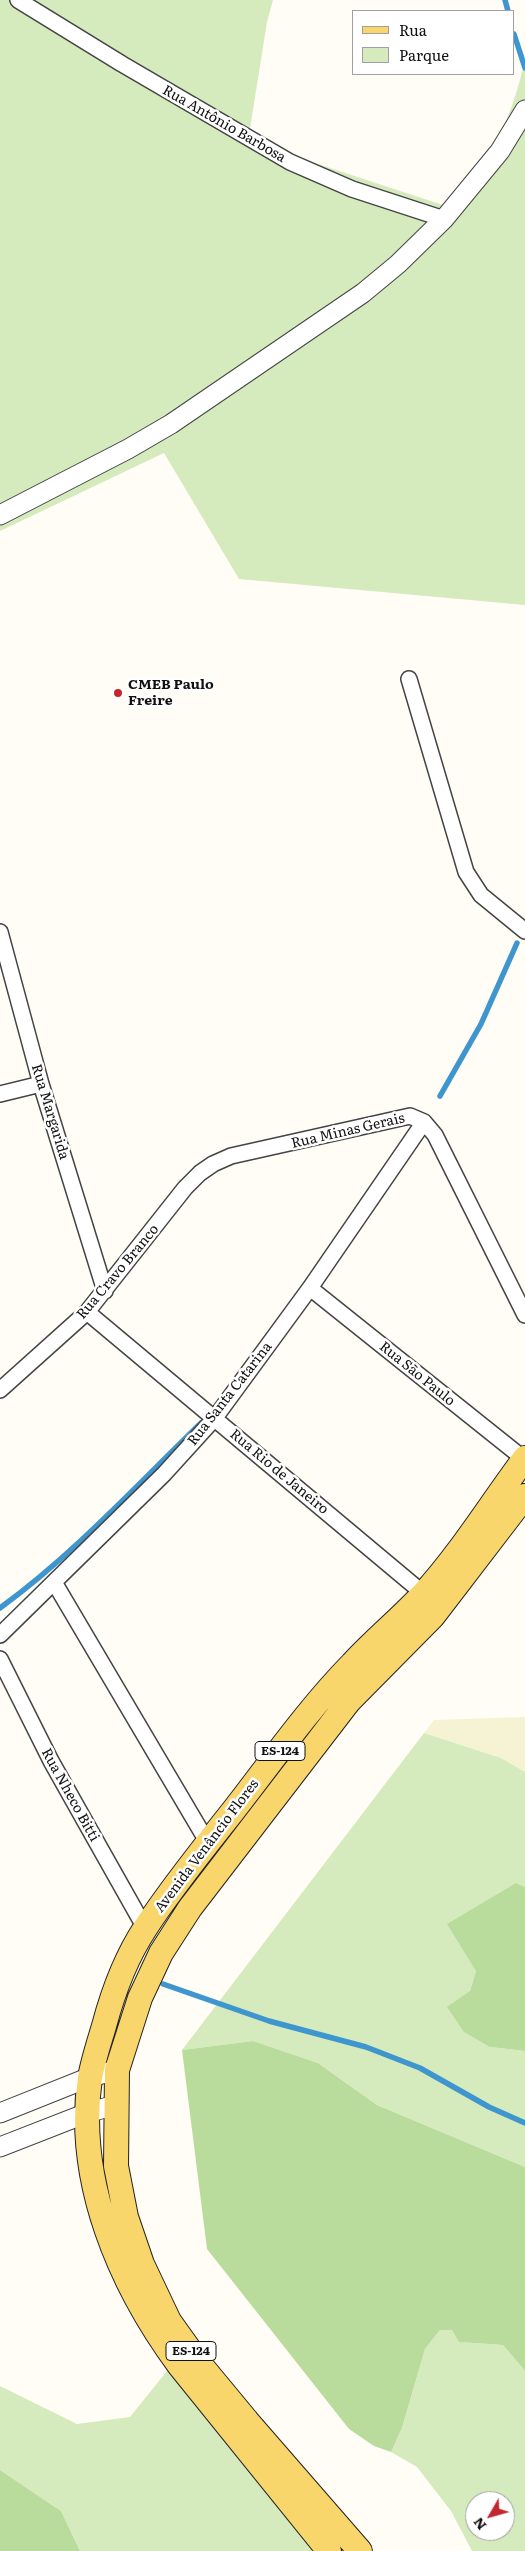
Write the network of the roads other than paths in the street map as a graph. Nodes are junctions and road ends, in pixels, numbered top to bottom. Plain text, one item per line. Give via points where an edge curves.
1 (18, 0) edge
2 (525, 110) edge
3 (444, 218) junction
4 (0, 515) edge
5 (409, 679) dead end
6 (525, 931) edge
7 (0, 932) edge
8 (40, 1084) junction
9 (0, 1094) edge
10 (424, 1122) junction
11 (185, 1188) joint
12 (310, 1288) junction
13 (105, 1291) junction
14 (87, 1312) junction
15 (525, 1315) edge
16 (0, 1390) edge
17 (214, 1418) junction
18 (525, 1459) edge
19 (525, 1496) edge
20 (54, 1582) junction
21 (424, 1594) junction
22 (0, 1635) edge
23 (0, 1659) edge
24 (208, 1843) junction
25 (145, 1928) junction
26 (117, 2070) junction
27 (90, 2077) junction
28 (116, 2105) junction
29 (0, 2113) edge
30 (87, 2113) junction
31 (0, 2147) edge
32 (329, 2551) edge
33 (360, 2551) edge

1 - 3 street, Rua Antônio Barbosa via 290,162 352,190
2 - 3 street via 500,151
3 - 4 street via 398,264 363,293 171,424
5 - 6 street via 466,872 481,895
7 - 8 street, Rua Margarida
8 - 9 street
8 - 13 street, Rua Margarida
10 - 11 street, Rua Minas Gerais via 410,1116 231,1156 200,1173
10 - 12 street, Rua Santa Catarina
10 - 15 street, Rua Minas Gerais via 454,1170
11 - 13 street, Rua Cravo Branco
12 - 17 street, Rua Santa Catarina
12 - 18 street, Rua São Paulo
13 - 14 street, Rua Cravo Branco
14 - 16 street, Rua Cravo Branco
14 - 17 street, Rua Rio de Janeiro
17 - 20 street, Rua Santa Catarina via 164,1474
17 - 21 street, Rua Rio de Janeiro
18 - 21 main road, Avenida Venâncio Flores / ES-124
19 - 26 main road, Avenida Venâncio Flores / ES-124 via 433,1616 349,1701 190,1908 161,1953 140,1998
20 - 22 street, Rua Santa Catarina
20 - 24 street
21 - 24 main road, Avenida Venâncio Flores / ES-124 via 330,1688
23 - 25 street, Rua Nheco Bitti via 51,1761
24 - 25 main road, Avenida Venâncio Flores / ES-124
25 - 27 main road, Avenida Venâncio Flores / ES-124 via 109,2006
26 - 27 street
26 - 28 main road, ES-124
27 - 29 street
27 - 30 main road, ES-124
28 - 30 street
28 - 33 main road, ES-124 via 116,2166 126,2217 142,2264 169,2321 247,2421
30 - 31 street
30 - 32 main road, ES-124 via 90,2159 102,2213 129,2288 157,2336 179,2365

